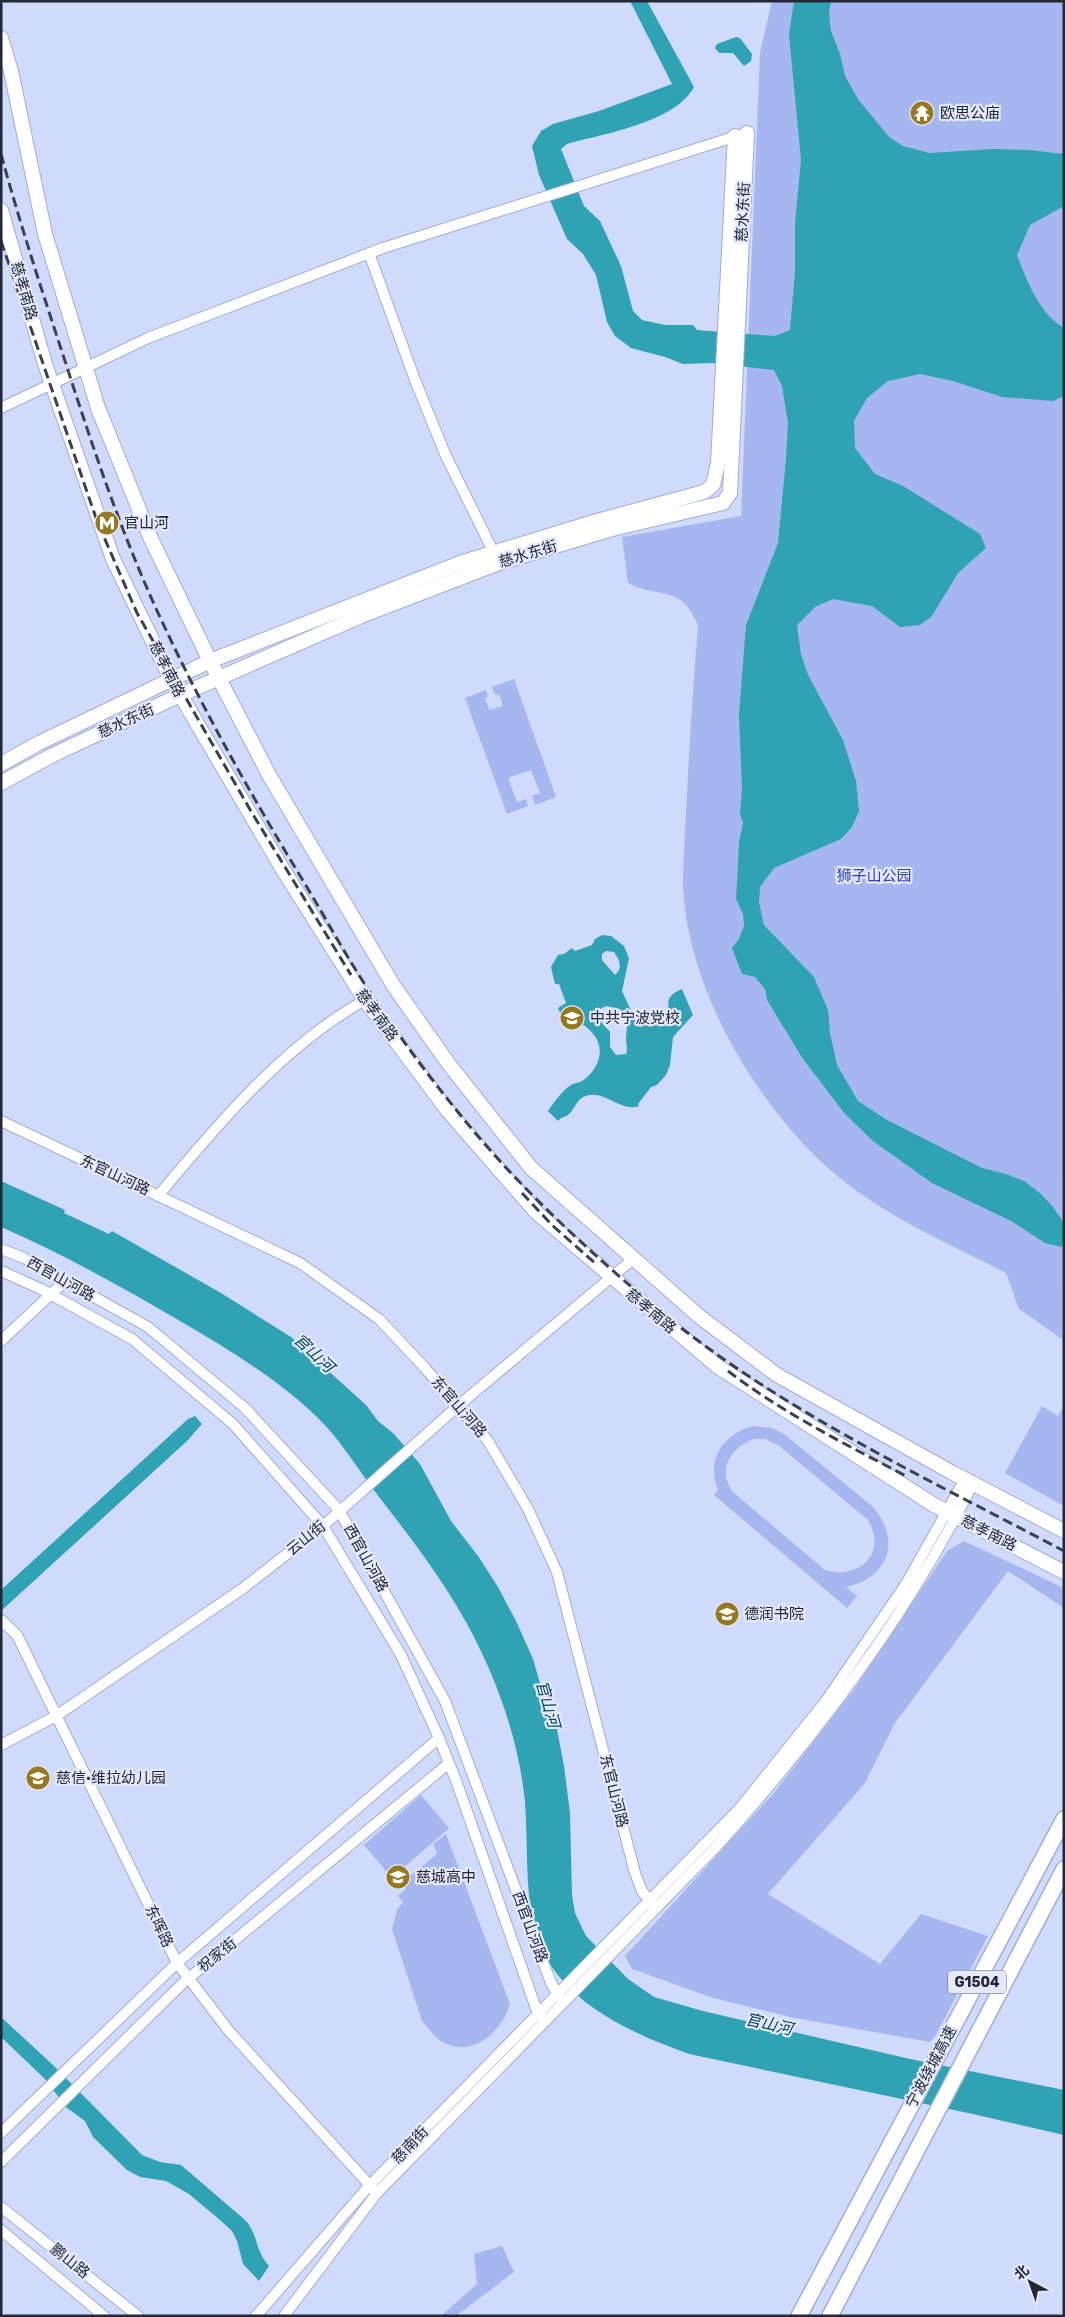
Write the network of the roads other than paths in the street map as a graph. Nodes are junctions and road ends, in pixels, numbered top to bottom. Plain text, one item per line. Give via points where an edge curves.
1 (1, 38) edge
2 (6, 74) edge
3 (741, 134) junction
4 (1, 210) edge
5 (369, 253) junction
6 (86, 368) junction
7 (52, 384) junction
8 (1, 408) edge
9 (496, 558) junction
10 (210, 661) junction
11 (171, 678) junction
12 (219, 679) junction
13 (180, 696) junction
14 (1, 764) edge
15 (1, 783) edge
16 (365, 1000) junction
17 (1, 1121) edge
18 (158, 1196) junction
19 (1, 1249) edge
20 (633, 1259) junction
21 (1, 1272) edge
22 (611, 1277) junction
23 (65, 1281) junction
24 (50, 1295) junction
25 (1, 1341) edge
26 (458, 1406) junction
27 (969, 1481) junction
28 (339, 1510) junction
29 (952, 1514) junction
30 (323, 1526) junction
31 (1064, 1531) edge
32 (1064, 1572) edge
33 (1, 1620) edge
34 (56, 1716) junction
35 (439, 1738) junction
36 (1, 1745) edge
37 (448, 1764) junction
38 (1064, 1819) edge
39 (1064, 1869) edge
40 (653, 1905) junction
41 (177, 1963) junction
42 (188, 1978) junction
43 (560, 1998) junction
44 (541, 2018) junction
45 (1, 2133) edge
46 (1, 2162) edge
47 (373, 2190) junction
48 (1, 2206) edge
49 (1, 2230) edge
50 (104, 2316) edge
51 (138, 2316) edge
52 (256, 2316) edge
53 (284, 2316) edge
54 (799, 2316) edge
55 (830, 2316) edge

1 - 2 main road
2 - 6 main road via 45,234
3 - 5 street
3 - 9 main road, 慈水东街 via 718,463 713,485 704,492 597,520
3 - 9 main road, 慈水东街 via 730,493 722,503 705,508
4 - 7 main road, 慈孝南路
5 - 6 street via 148,338
5 - 9 street via 445,454
6 - 7 street
6 - 10 main road via 98,408 151,539
7 - 8 street
7 - 11 main road, 慈孝南路 via 113,559
9 - 10 main road, 慈水东街 via 460,563
9 - 12 main road, 慈水东街
10 - 11 main road, 慈水东街
10 - 12 main road, 慈孝南路
11 - 13 main road, 慈孝南路
11 - 14 main road, 慈水东街
12 - 13 main road, 慈水东街
12 - 20 main road, 慈孝南路 via 269,775 393,985 448,1063 531,1168
13 - 15 main road, 慈水东街
13 - 16 main road, 慈孝南路
16 - 18 street via 300,1045 241,1102
16 - 22 main road, 慈孝南路 via 448,1111 531,1206
17 - 18 street, 东官山河路
18 - 26 street, 东官山河路 via 300,1263 379,1319
19 - 23 street, 西官山河路
20 - 22 street, 云山街
20 - 27 main road, 慈孝南路 via 700,1317 777,1375
21 - 24 street, 西官山河路
22 - 26 street, 云山街
22 - 29 main road, 慈孝南路 via 717,1366
23 - 24 street
23 - 28 street, 西官山河路 via 156,1333 245,1408
24 - 25 street
24 - 30 street, 西官山河路 via 132,1339 177,1375 233,1424
26 - 28 street, 云山街
26 - 40 street, 东官山河路 via 488,1441 528,1509 557,1572 635,1873 642,1891
27 - 29 street, 慈南街
27 - 31 main road, 慈孝南路
28 - 30 street, 云山街
28 - 43 street, 西官山河路 via 445,1701 550,1983
29 - 32 main road, 慈孝南路
29 - 40 street, 慈南街 via 825,1702 740,1808
30 - 34 street, 云山街 via 242,1589
30 - 35 street, 西官山河路 via 401,1655
33 - 34 street, 东晖路 via 17,1635
34 - 36 street, 云山街
34 - 41 street, 东晖路
35 - 37 street, 西官山河路
35 - 41 street, 祝家街
37 - 42 street, 祝家街
37 - 44 street, 西官山河路
38 - 54 highway, 宁波绕城高速 / G1504
39 - 55 highway, 宁波绕城高速 / G1504
40 - 43 street, 慈南街
41 - 42 street, 东晖路
41 - 45 street, 祝家街
42 - 46 street, 祝家街
42 - 47 street, 东晖路 via 229,2031
43 - 44 street, 慈南街
44 - 47 street, 慈南街
47 - 52 street, 慈南街
47 - 53 street, 慈南街
48 - 51 street, 鹏山路
49 - 50 street, 鹏山路

